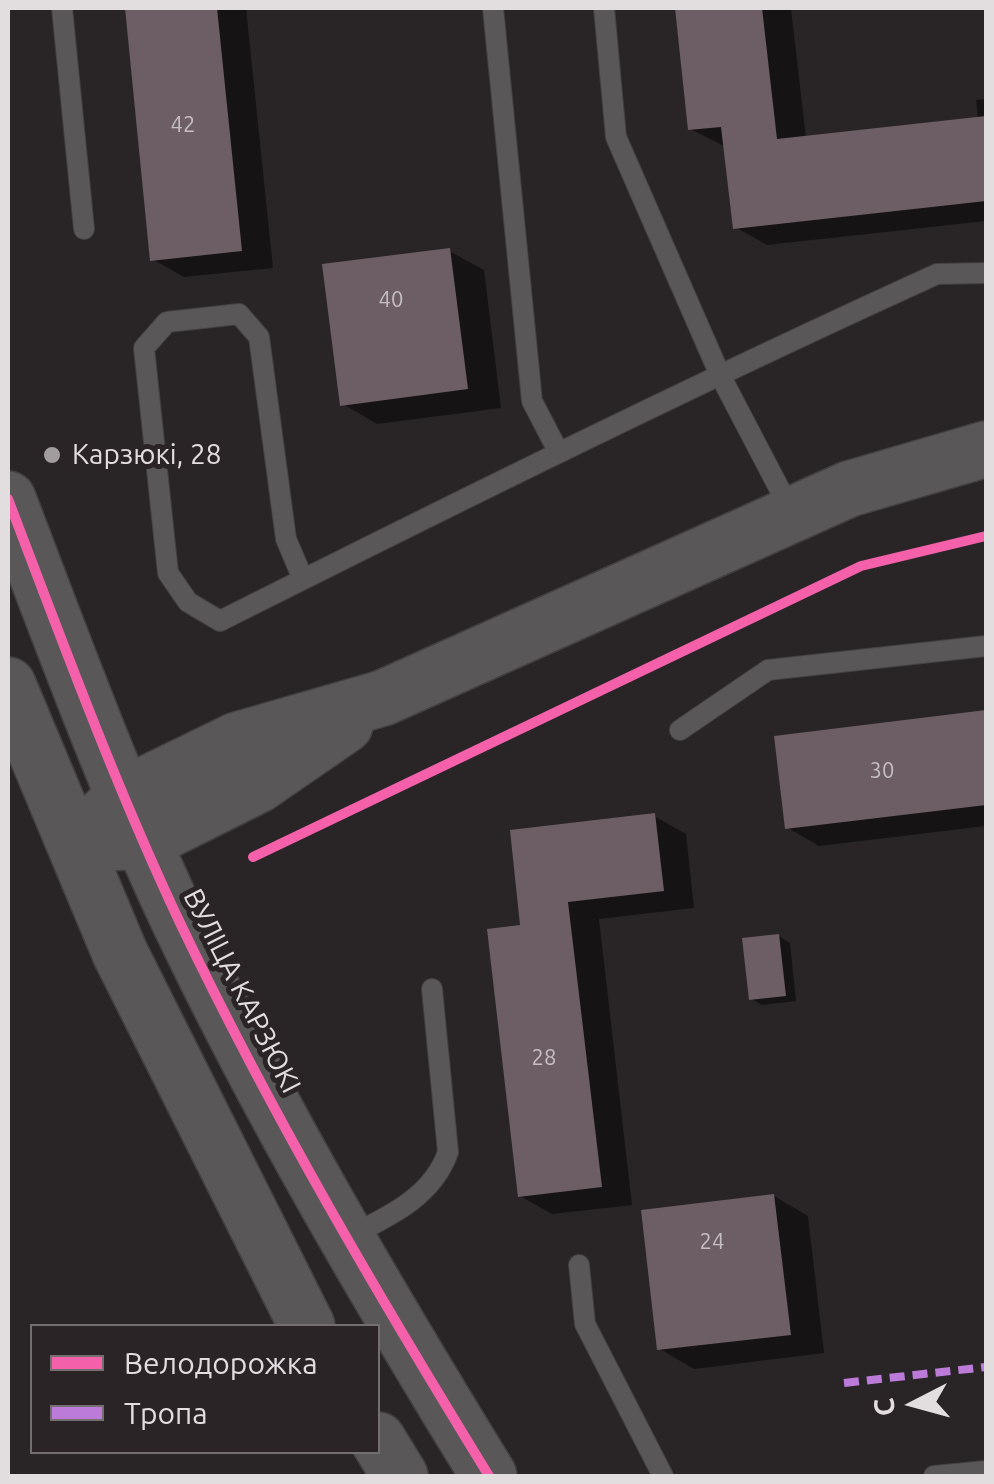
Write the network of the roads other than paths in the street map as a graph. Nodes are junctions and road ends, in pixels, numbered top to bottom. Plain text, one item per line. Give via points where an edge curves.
1 (62, 8) edge
2 (493, 8) edge
3 (604, 8) edge
4 (84, 229) dead end
5 (986, 273) edge
6 (720, 374) junction
7 (986, 449) edge
8 (558, 452) junction
9 (8, 499) edge
10 (792, 514) junction
11 (303, 579) junction
12 (986, 646) edge
13 (8, 684) edge
14 (680, 730) dead end
15 (135, 818) junction
16 (75, 845) junction
17 (432, 989) dead end
18 (344, 1239) junction
19 (579, 1265) dead end
20 (307, 1324) edge
21 (380, 1443) edge
22 (986, 1471) edge
23 (400, 1476) edge
24 (489, 1476) edge
25 (663, 1476) edge
26 (934, 1476) edge

1 - 4 lane
2 - 8 lane via 532,401
3 - 6 lane via 616,137
5 - 6 lane via 937,274
6 - 8 lane
6 - 10 lane
7 - 10 street via 849,488
8 - 11 lane
9 - 15 street, ВУЛІЦА КАРЗЮКІ
10 - 15 street via 382,698 238,740
11 - 11 lane via 220,621 188,602 168,573 144,348 166,322 239,314 260,337 286,539
12 - 14 lane via 768,670
13 - 16 street
15 - 16 street
15 - 18 street, ВУЛІЦА КАРЗЮКІ via 201,965
16 - 20 street via 120,953
17 - 18 lane via 448,1152 440,1177 393,1215
18 - 24 street, ВУЛІЦА КАРЗЮКІ
19 - 25 lane via 585,1324
21 - 23 street
22 - 26 lane

